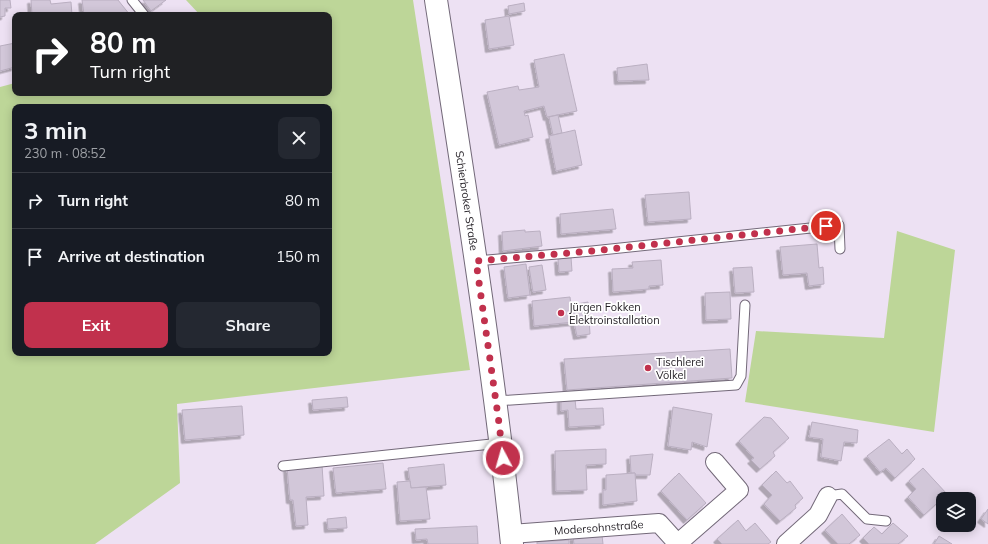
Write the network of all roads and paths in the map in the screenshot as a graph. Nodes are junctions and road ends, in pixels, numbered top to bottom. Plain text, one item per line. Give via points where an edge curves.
1 (132, 0) edge
2 (436, 0) edge
3 (142, 12) edge
4 (840, 250) dead end
5 (476, 261) junction
6 (745, 305) dead end
7 (496, 401) junction
8 (501, 443) junction
9 (715, 462) dead end
10 (283, 466) dead end
11 (828, 496) joint
12 (886, 521) dead end
13 (511, 539) edge
14 (678, 544) edge
15 (786, 544) edge

1 - 3 lane
2 - 5 main road, Schierbroker Straße
4 - 5 lane via 839,225
5 - 7 main road, Schierbroker Straße
6 - 7 lane via 741,376 736,385
7 - 8 main road, Schierbroker Straße
8 - 10 lane
8 - 13 main road, Schierbroker Straße
9 - 14 street, Modersohnstraße via 739,490
11 - 12 lane via 842,494 867,519
11 - 15 street via 818,515
13 - 14 street, Modersohnstraße via 659,523

